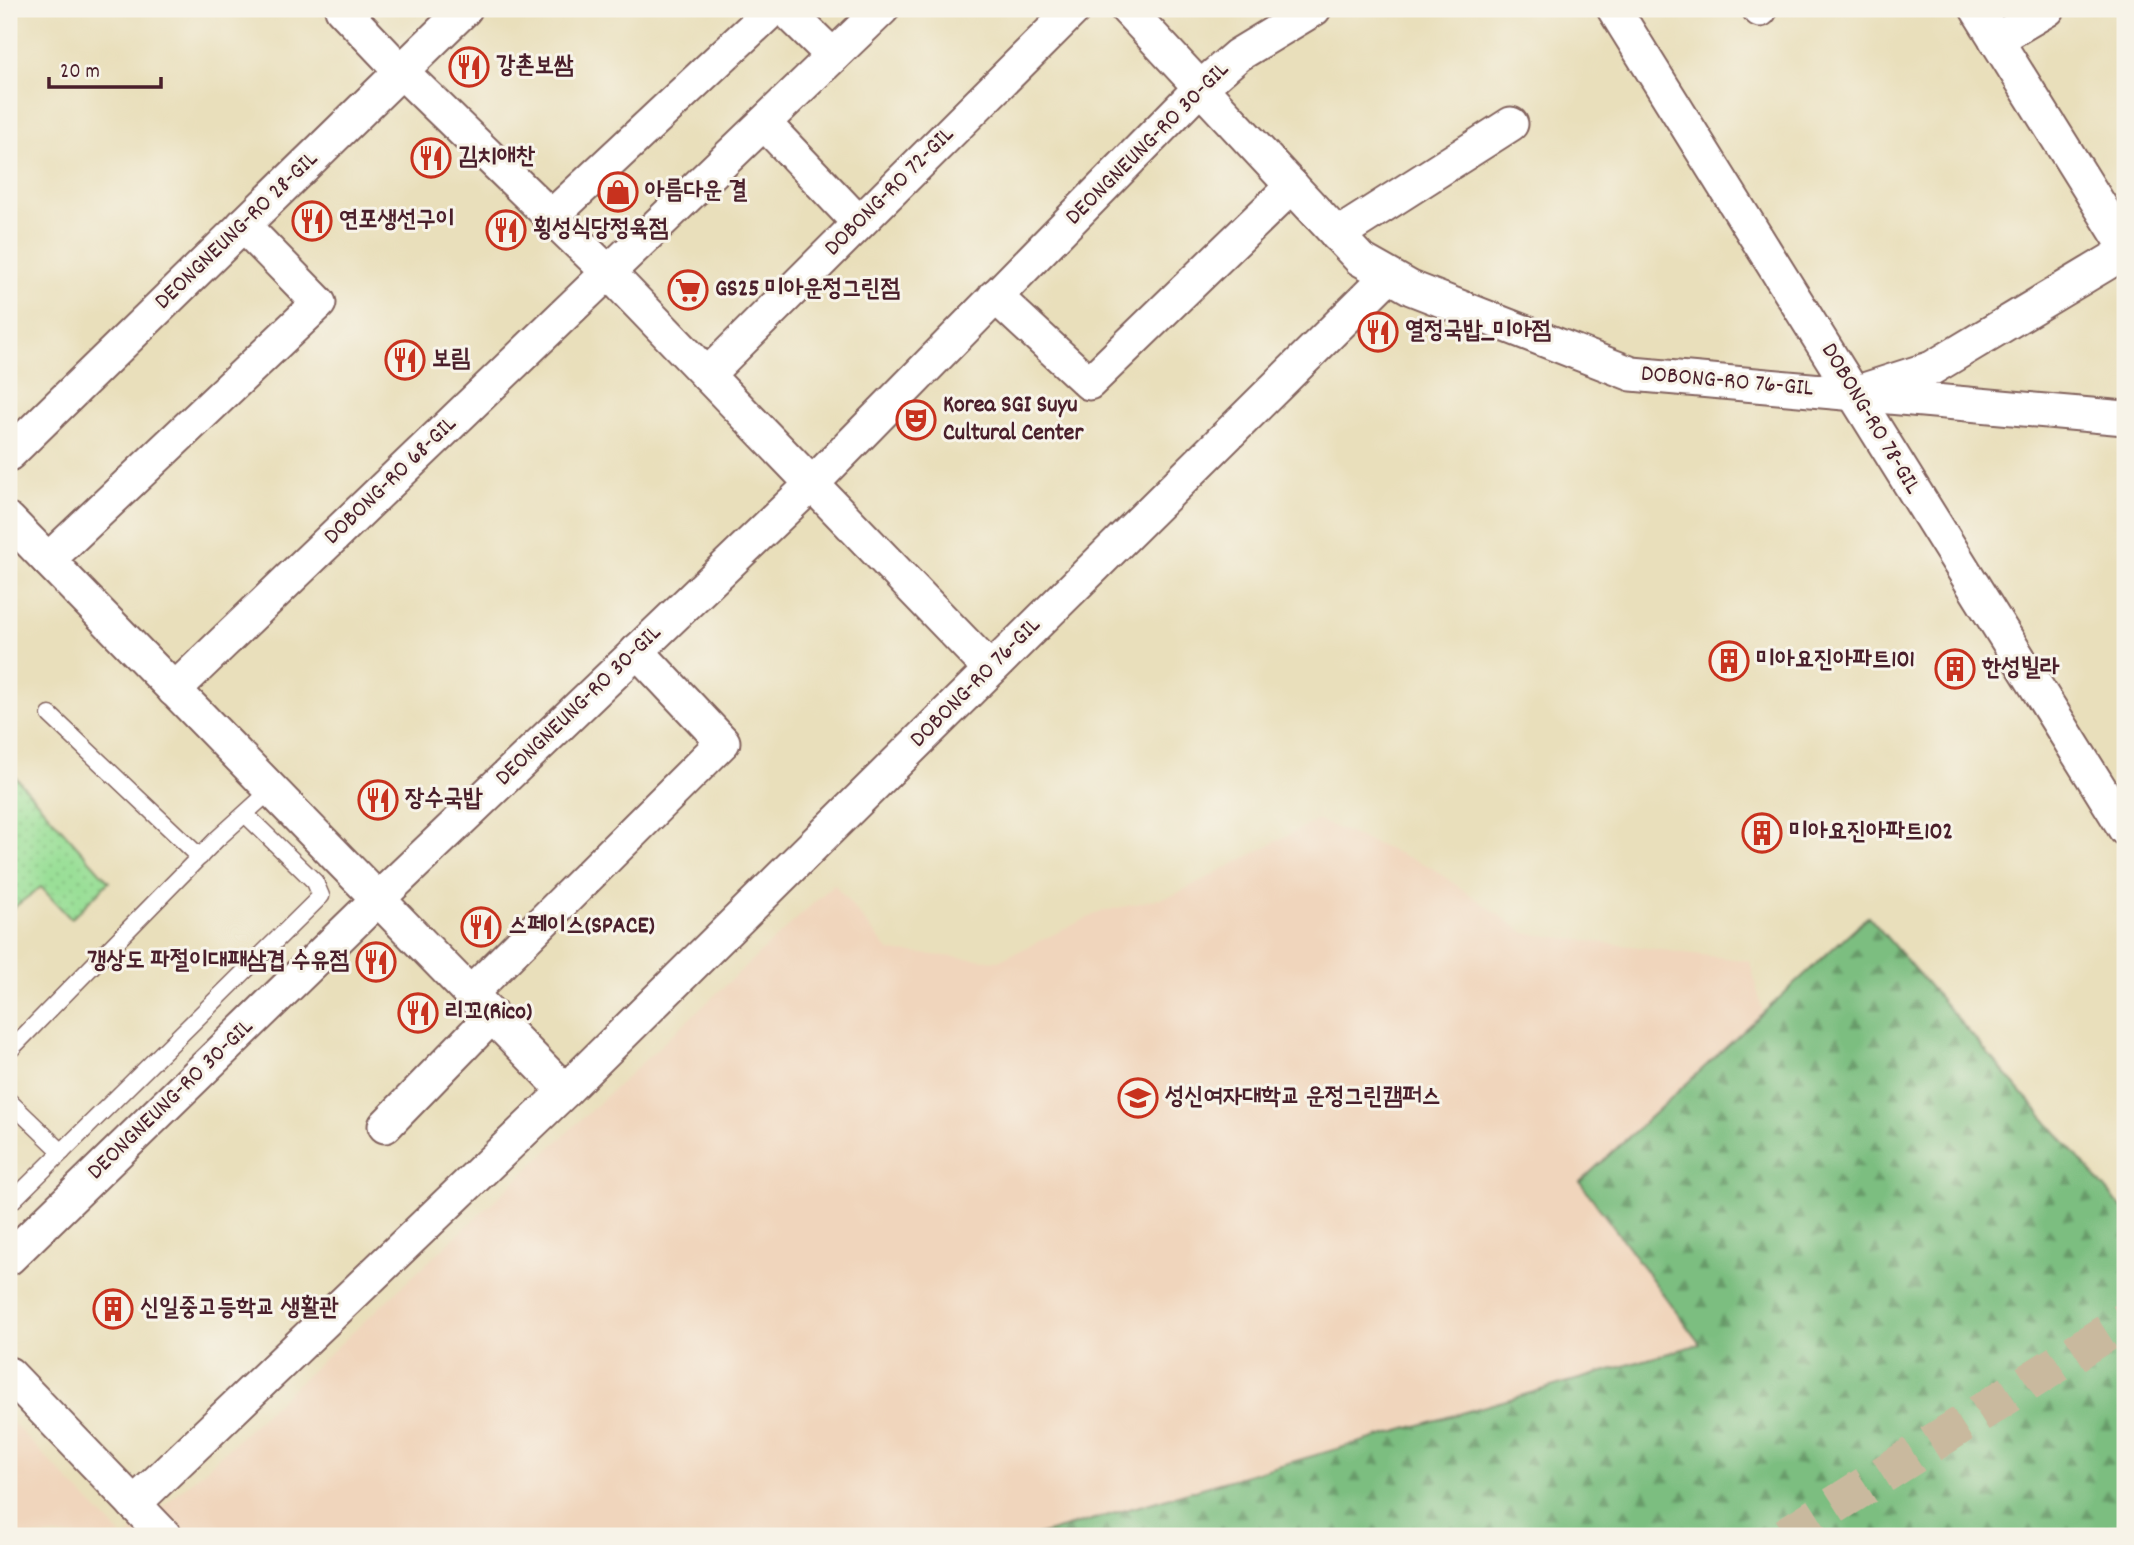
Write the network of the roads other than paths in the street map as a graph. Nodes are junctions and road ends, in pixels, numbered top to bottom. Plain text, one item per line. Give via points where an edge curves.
1 (342, 9) edge
2 (465, 9) edge
3 (773, 9) edge
4 (785, 9) edge
5 (883, 9) edge
6 (1074, 9) edge
7 (1127, 9) edge
8 (1314, 9) edge
9 (1614, 9) edge
10 (1977, 9) edge
11 (2048, 9) edge
12 (1996, 40) junction
13 (833, 56) junction
14 (401, 71) junction
15 (1200, 88) junction
16 (764, 123) junction
17 (1511, 124) dead end
18 (1292, 186) junction
19 (551, 217) junction
20 (859, 223) junction
21 (243, 225) junction
22 (1337, 235) junction
23 (2125, 246) edge
24 (2125, 252) edge
25 (608, 272) junction
26 (1388, 276) junction
27 (995, 296) junction
28 (707, 375) junction
29 (1854, 393) junction
30 (2125, 418) edge
31 (9, 454) edge
32 (812, 484) junction
33 (9, 520) edge
34 (48, 560) junction
35 (637, 651) junction
36 (990, 669) junction
37 (174, 691) junction
38 (50, 715) dead end
39 (271, 790) junction
40 (244, 814) junction
41 (2125, 829) edge
42 (200, 857) junction
43 (378, 899) junction
44 (481, 1005) junction
45 (9, 1051) edge
46 (565, 1091) junction
47 (9, 1101) edge
48 (385, 1126) dead end
49 (62, 1152) junction
50 (9, 1204) edge
51 (9, 1258) edge
52 (9, 1374) edge
53 (134, 1504) junction
54 (165, 1536) edge

1 - 14 street
2 - 14 street, DEONGNEUNG-RO 28-GIL
3 - 19 street
4 - 13 street
5 - 13 street
6 - 20 street, DOBONG-RO 72-GIL
7 - 15 street, DOBONG-RO 76-GIL
8 - 15 street, DEONGNEUNG-RO 30-GIL via 1238,55
9 - 29 street, DOBONG-RO 78-GIL
10 - 12 street
11 - 12 street
12 - 23 street
13 - 16 street
14 - 19 street
14 - 21 street, DEONGNEUNG-RO 28-GIL
15 - 18 street, DOBONG-RO 76-GIL
15 - 27 street, DEONGNEUNG-RO 30-GIL
16 - 20 street
16 - 25 street
17 - 22 street
18 - 22 street, DOBONG-RO 76-GIL
18 - 27 street via 1089,383
19 - 25 street
20 - 28 street, DOBONG-RO 72-GIL
21 - 31 street, DEONGNEUNG-RO 28-GIL
21 - 34 street via 319,303
22 - 26 street, DOBONG-RO 76-GIL via 1360,260
24 - 29 street via 1932,368
25 - 28 street
25 - 37 street, DOBONG-RO 68-GIL
26 - 29 street, DOBONG-RO 76-GIL via 1632,374
26 - 36 street, DOBONG-RO 76-GIL
27 - 32 street, DEONGNEUNG-RO 30-GIL
28 - 32 street
29 - 30 street, DOBONG-RO 76-GIL
29 - 41 street, DOBONG-RO 78-GIL
32 - 35 street, DEONGNEUNG-RO 30-GIL
32 - 36 street
33 - 34 street
34 - 37 street
35 - 43 street, DEONGNEUNG-RO 30-GIL
35 - 44 street via 723,742
36 - 46 street, DOBONG-RO 76-GIL
37 - 39 street
38 - 42 lane
39 - 40 lane
39 - 43 street
40 - 42 lane
40 - 49 lane via 315,882 321,897
42 - 45 lane
43 - 44 street
43 - 51 street, DEONGNEUNG-RO 30-GIL
44 - 46 street
44 - 48 street
46 - 53 street, DOBONG-RO 76-GIL
47 - 49 lane
49 - 50 lane
52 - 53 street
53 - 54 street

